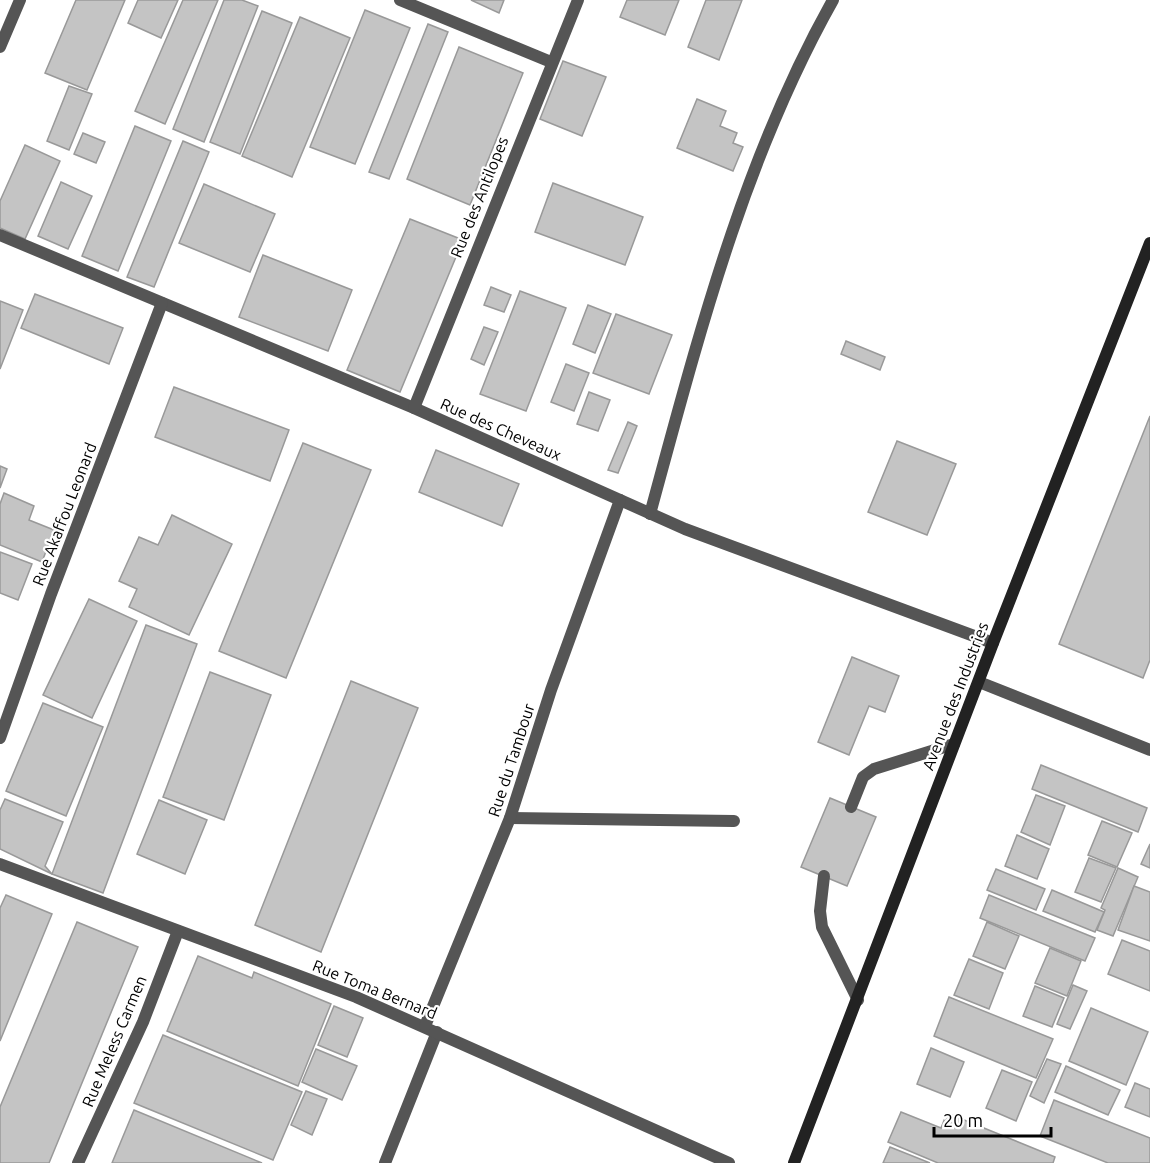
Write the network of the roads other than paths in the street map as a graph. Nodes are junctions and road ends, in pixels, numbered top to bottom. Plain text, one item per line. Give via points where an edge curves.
1 (20, 0) edge
2 (400, 0) edge
3 (578, 0) edge
4 (833, 0) edge
5 (0, 47) edge
6 (551, 62) junction
7 (0, 235) edge
8 (1150, 243) edge
9 (162, 303) junction
10 (414, 408) junction
11 (620, 500) junction
12 (650, 514) junction
13 (993, 643) junction
14 (979, 682) junction
15 (0, 738) edge
16 (954, 744) junction
17 (1150, 750) edge
18 (851, 807) dead end
19 (510, 818) junction
20 (734, 821) dead end
21 (0, 864) edge
22 (824, 876) dead end
23 (178, 931) junction
24 (858, 1000) junction
25 (425, 1026) junction
26 (438, 1032) junction
27 (78, 1163) edge
28 (385, 1163) edge
29 (729, 1163) edge
30 (794, 1163) edge

1 - 5 street
2 - 6 street
3 - 6 street, Rue des Antilopes
4 - 12 street via 806,48 746,191 704,317
6 - 10 street, Rue des Antilopes
7 - 9 street, Rue des Cheveaux
8 - 13 street, Avenue des Industries
9 - 10 street, Rue des Cheveaux
9 - 15 street, Rue Akaffou Leonard
10 - 11 street, Rue des Cheveaux
11 - 12 street, Rue des Cheveaux
11 - 19 street, Rue du Tambour via 551,690
12 - 13 street, Rue des Cheveaux
13 - 14 street, Avenue des Industries
14 - 16 street, Avenue des Industries
14 - 17 street
16 - 18 street via 874,769 863,777
16 - 24 street, Avenue des Industries
19 - 20 street
19 - 25 street, Rue du Tambour
21 - 23 street, Rue Toma Bernard
22 - 24 street via 822,927
23 - 25 street, Rue Toma Bernard
23 - 27 street, Rue Meless Carmen via 143,1022
24 - 30 street, Avenue des Industries
25 - 26 street, Rue Toma Bernard
26 - 28 street
26 - 29 street, Rue Toma Bernard

